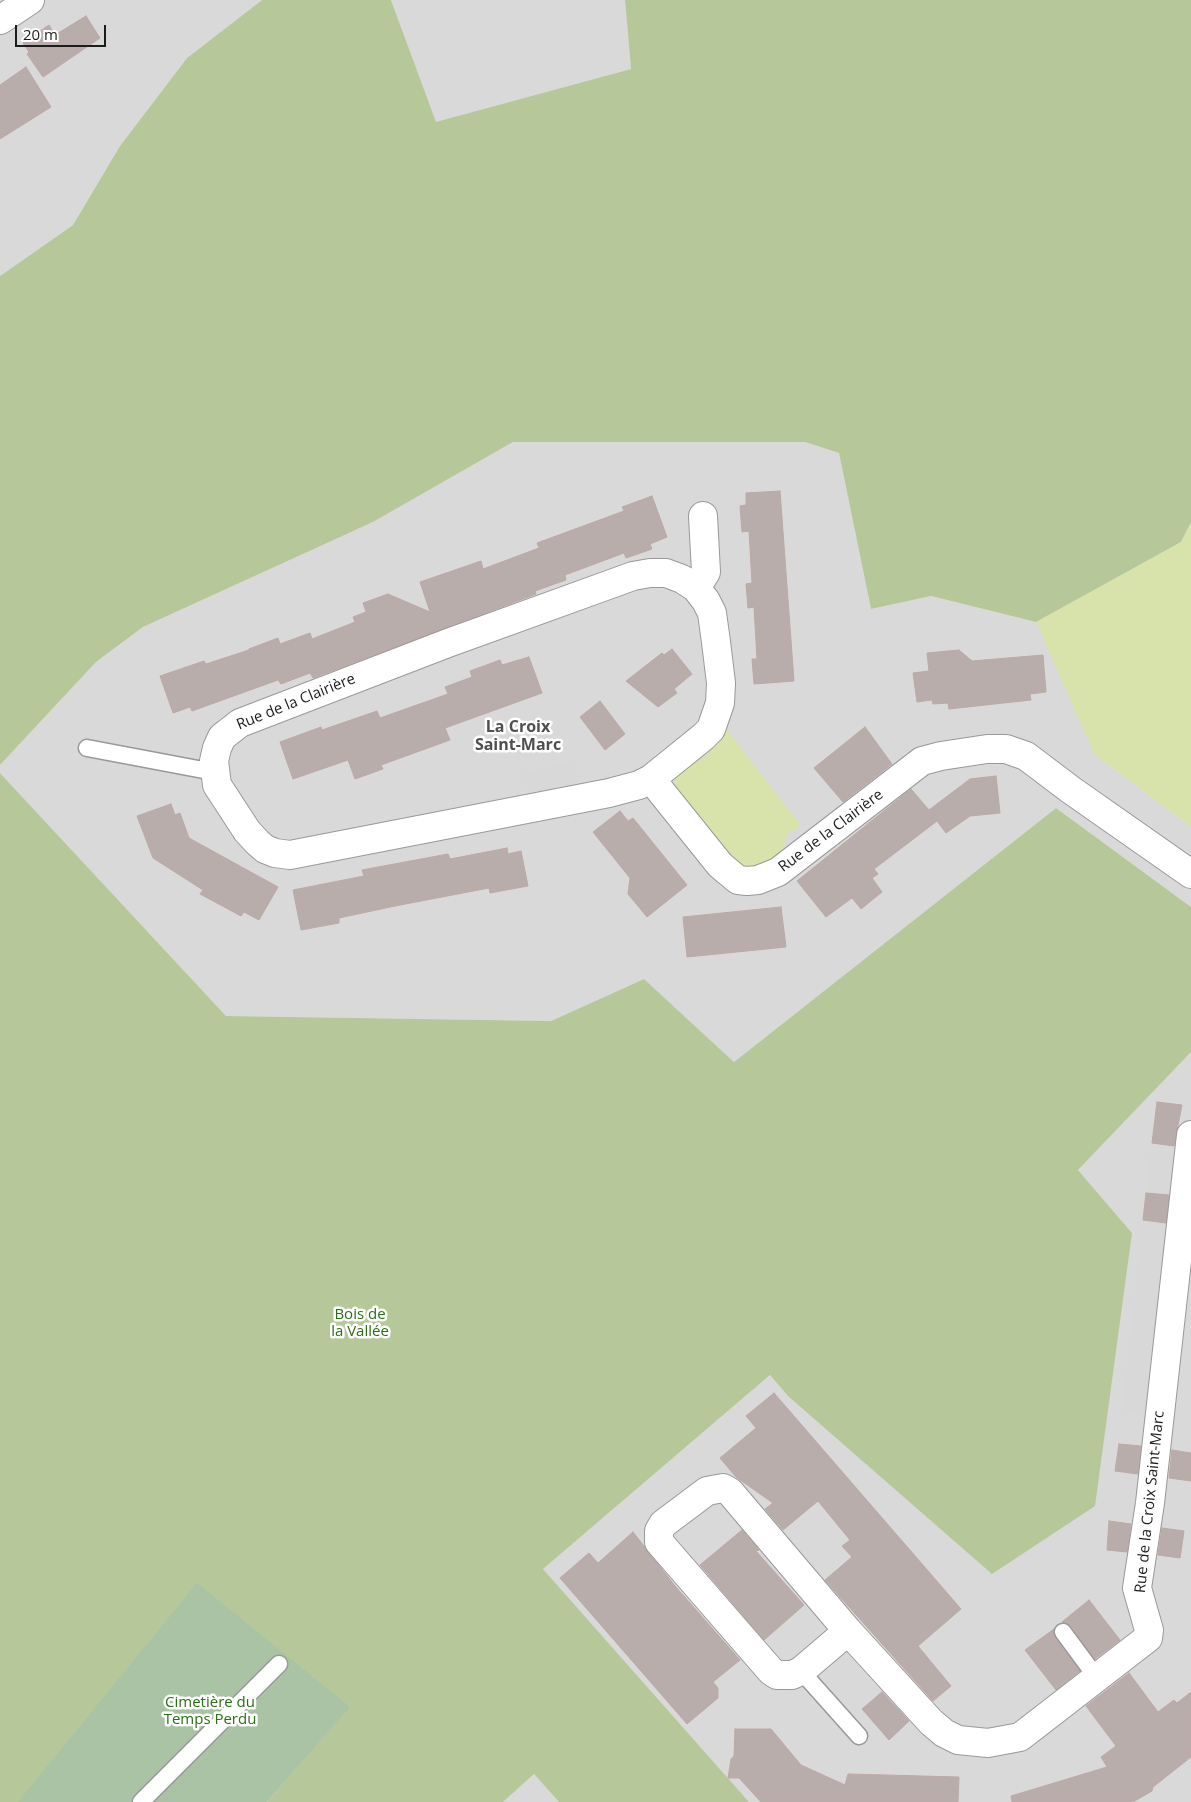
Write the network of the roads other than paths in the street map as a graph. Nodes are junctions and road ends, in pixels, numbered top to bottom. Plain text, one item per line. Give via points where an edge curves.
1 (30, 0) edge
2 (0, 20) edge
3 (703, 516) dead end
4 (696, 588) junction
5 (87, 748) dead end
6 (214, 772) junction
7 (651, 779) junction
8 (1191, 874) edge
9 (1191, 1135) edge
10 (848, 1631) junction
11 (1063, 1632) dead end
12 (279, 1664) dead end
13 (801, 1671) junction
14 (1097, 1678) junction
15 (859, 1736) dead end
16 (141, 1802) edge

1 - 2 street
3 - 4 street via 706,572
4 - 6 street, Rue de la Clairière via 666,573 633,576 262,713 240,723 222,737
4 - 7 street, Rue de la Clairière via 712,613 721,683 720,703 711,729
5 - 6 lane
6 - 7 street, Rue de la Clairière via 217,785 247,831 265,849 290,855 609,793
7 - 8 street, Rue de la Clairière via 720,865 738,880 747,881 778,872 922,761 986,750 1006,750 1026,756 1044,768
9 - 14 street, Rue de la Croix Saint-Marc via 1138,1588 1149,1630 1148,1638
10 - 13 street
10 - 13 street, Rue de la Croix Saint-Marc via 730,1492 723,1488 707,1491 663,1524 659,1542 772,1671 783,1676
10 - 14 street, Rue de la Croix Saint-Marc via 931,1722 944,1734 958,1740 988,1743 1020,1737
11 - 14 lane
12 - 16 lane
13 - 15 lane

